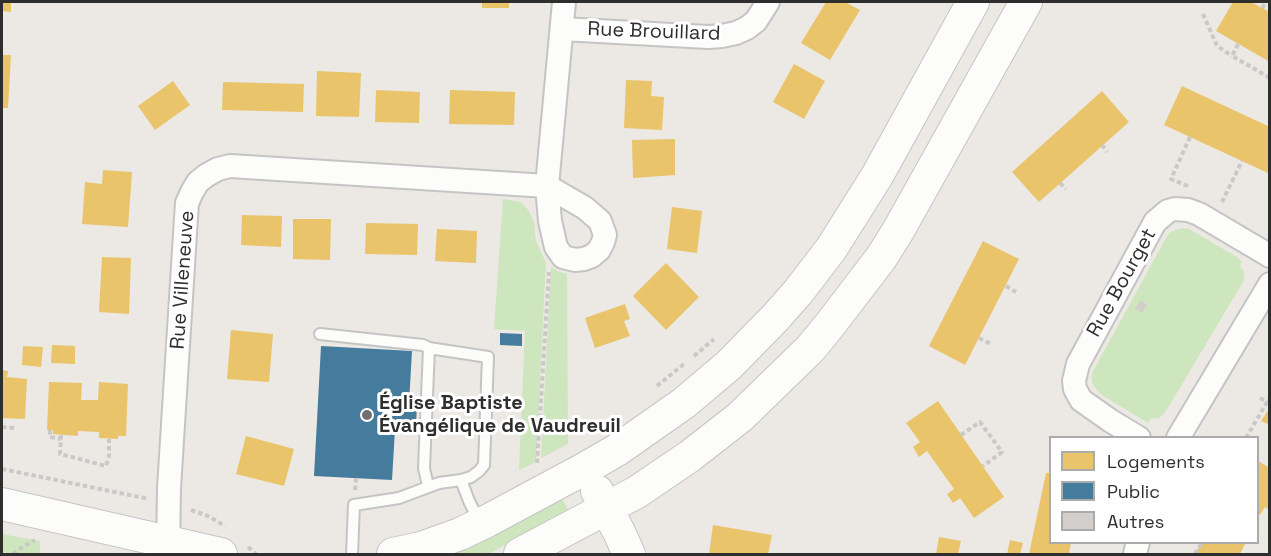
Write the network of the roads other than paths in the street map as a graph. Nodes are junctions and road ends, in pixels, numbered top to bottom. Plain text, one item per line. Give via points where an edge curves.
1 (564, 2) edge
2 (768, 2) edge
3 (973, 2) edge
4 (1026, 2) edge
5 (562, 29) junction
6 (1269, 256) edge
7 (1269, 284) edge
8 (320, 334) dead end
9 (429, 348) junction
10 (1136, 436) edge
11 (1179, 436) edge
12 (584, 469) junction
13 (461, 480) junction
14 (428, 486) junction
15 (3, 506) edge
16 (607, 509) junction
17 (480, 525) junction
18 (223, 540) edge
19 (168, 549) edge
20 (352, 555) edge
21 (393, 555) edge
22 (520, 555) edge
23 (629, 555) edge

1 - 5 street
2 - 5 street, Rue Brouillard via 747,28 722,36
3 - 12 main road via 862,201 798,292 702,389
4 - 16 main road via 898,231 829,326 740,417 662,476
5 - 19 street, Rue Villeneuve via 547,186 230,166 198,182 186,218
6 - 10 street, Rue Bourget via 1188,210 1168,211 1155,222 1078,364 1074,381 1081,400
7 - 11 street
8 - 9 lane
9 - 13 lane via 488,357 484,465
9 - 14 lane via 424,468
12 - 16 main road
12 - 17 main road
13 - 14 lane
13 - 17 lane
14 - 20 lane via 399,498 354,505
15 - 19 main road
16 - 22 main road
16 - 23 main road
17 - 21 main road via 440,542
18 - 19 main road

